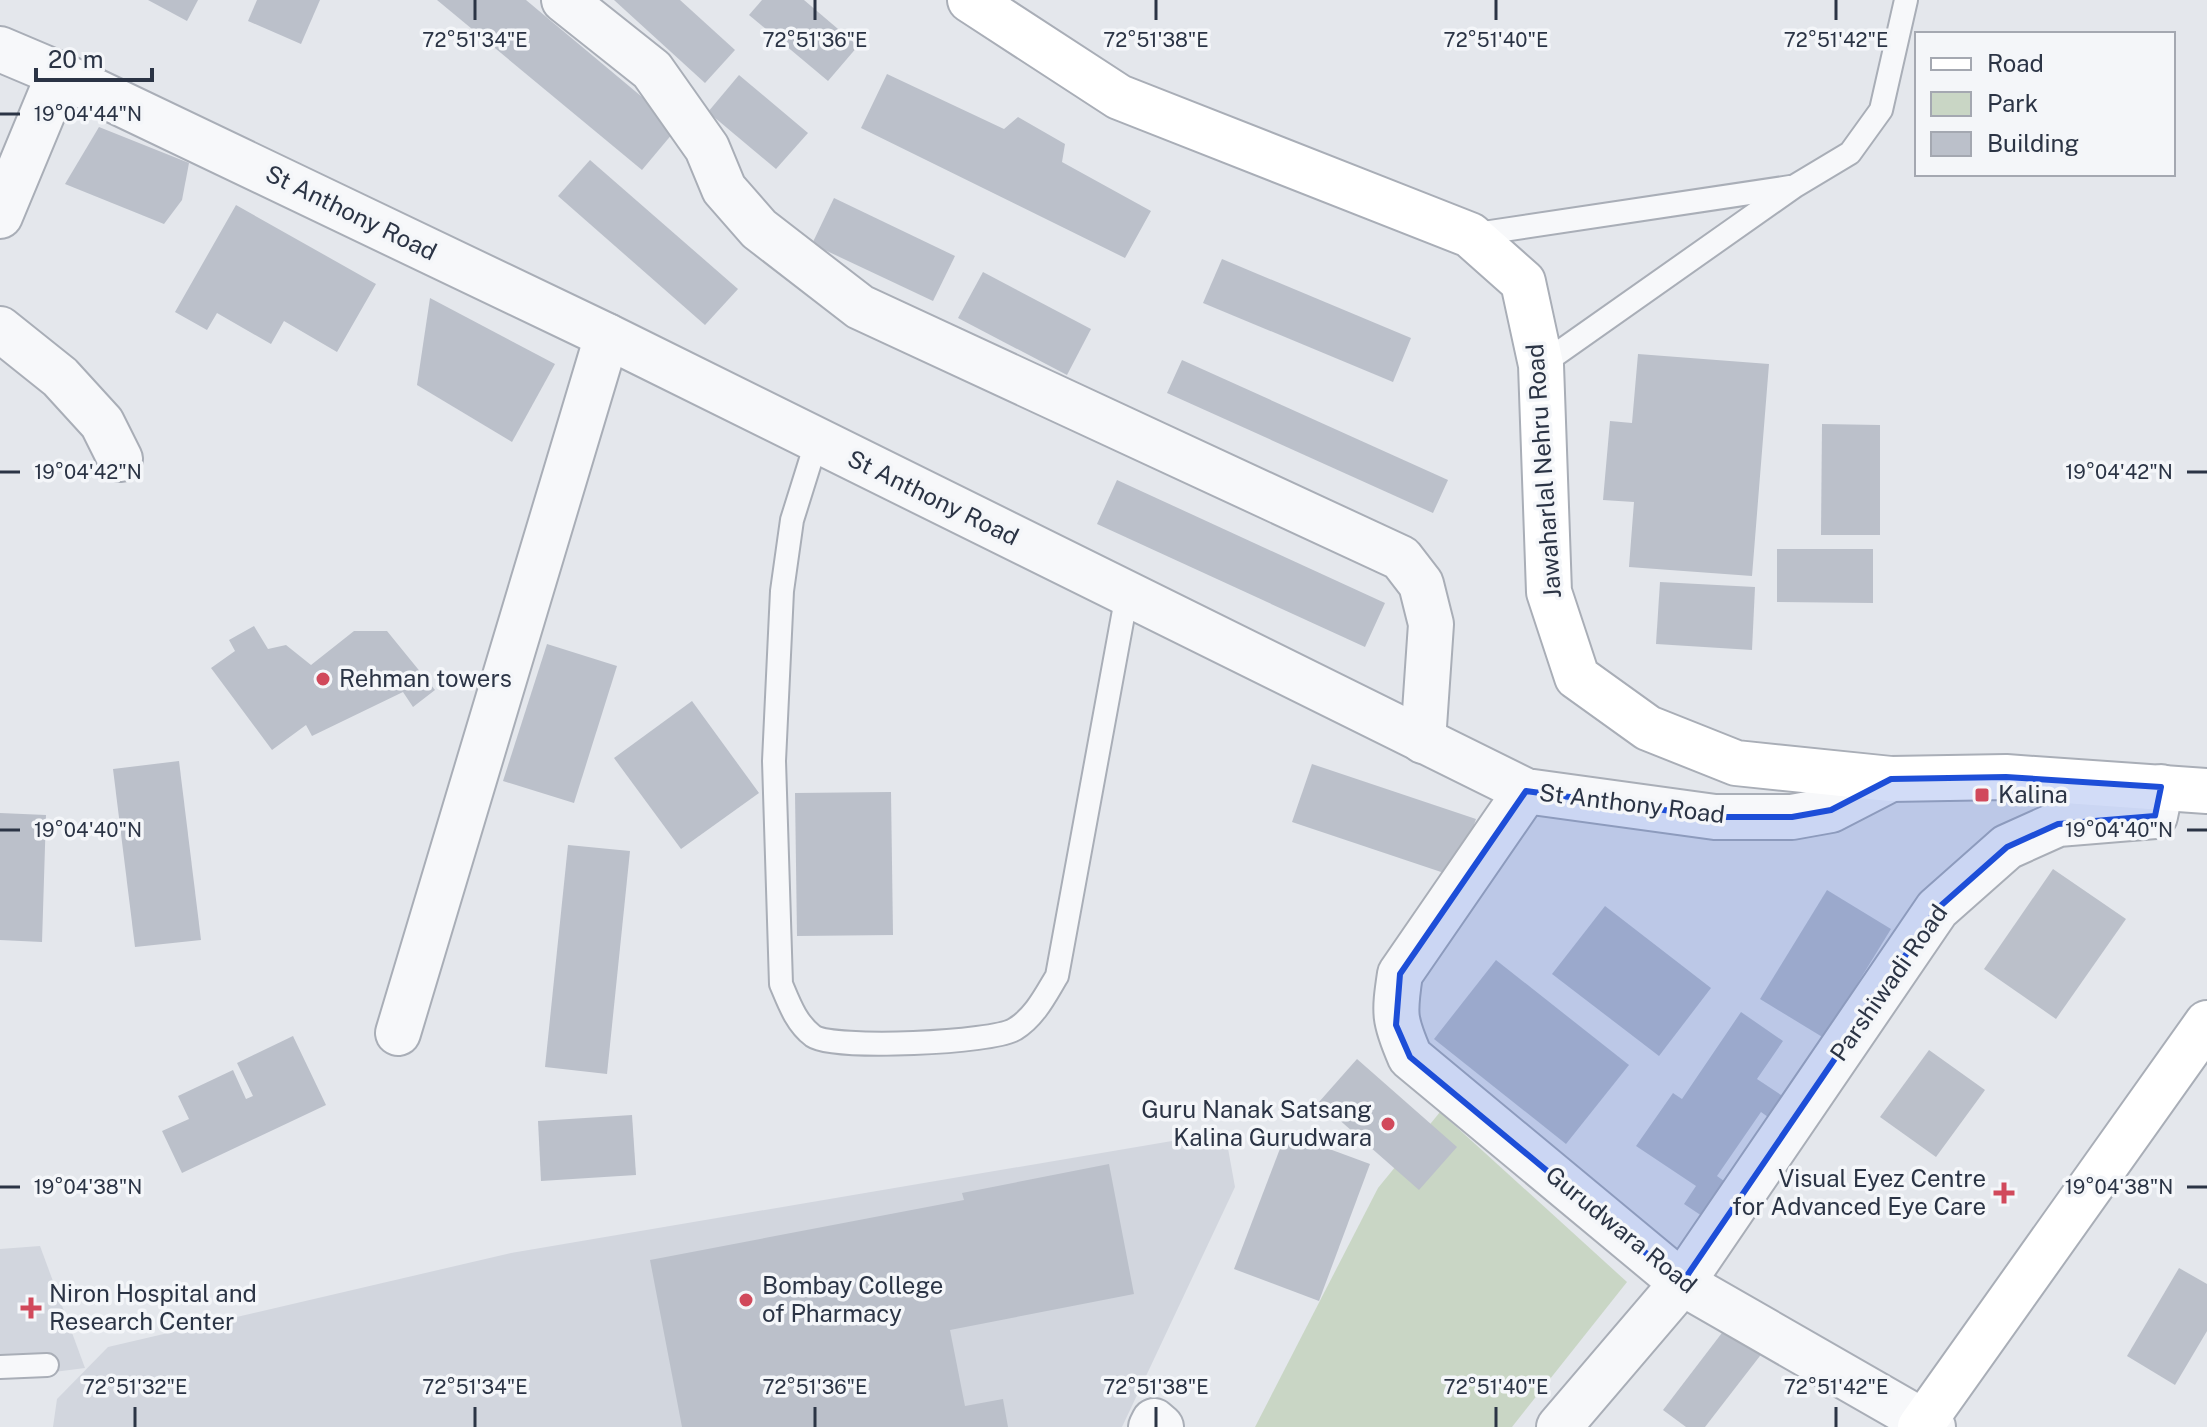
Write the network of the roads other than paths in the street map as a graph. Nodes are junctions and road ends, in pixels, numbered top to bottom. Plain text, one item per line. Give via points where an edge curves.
1 (564, 0) edge
2 (970, 0) edge
3 (1906, 0) edge
4 (0, 49) edge
5 (59, 74) junction
6 (1795, 186) junction
7 (0, 216) edge
8 (1470, 235) junction
9 (0, 329) edge
10 (607, 336) junction
11 (1541, 365) junction
12 (817, 440) junction
13 (120, 459) dead end
14 (1127, 594) junction
15 (1423, 741) junction
16 (1891, 779) junction
17 (2161, 787) junction
18 (1526, 791) junction
19 (2207, 791) edge
20 (2207, 1023) edge
21 (398, 1033) dead end
22 (1682, 1283) junction
23 (47, 1365) dead end
24 (0, 1367) edge
25 (1926, 1425) edge
26 (1151, 1427) edge
27 (1161, 1427) edge
28 (1559, 1427) edge

1 - 15 street via 652,70 707,148 724,189 759,229 860,307 1401,558 1421,584 1431,624
2 - 8 main road, Jawaharlal Nehru Road via 1119,97
3 - 6 lane via 1881,110 1850,153
4 - 5 street, St Anthony Road
5 - 7 street
5 - 10 street, St Anthony Road
6 - 8 lane
6 - 11 lane
8 - 11 main road, Jawaharlal Nehru Road via 1523,282
9 - 13 street via 60,377 102,423
10 - 12 street, St Anthony Road
10 - 21 street
11 - 16 main road, Jawaharlal Nehru Road via 1549,592 1577,677 1648,728 1736,763
12 - 14 street, St Anthony Road
12 - 14 lane via 792,520 782,591 774,761 781,984 793,1015 815,1037 848,1044 983,1039 1014,1030 1036,1010 1057,976
14 - 15 street, St Anthony Road
15 - 18 street, St Anthony Road
16 - 17 main road, Jawaharlal Nehru Road via 2006,777
16 - 18 street, St Anthony Road via 1831,810 1792,817 1715,817
17 - 19 main road, Jawaharlal Nehru Road
17 - 22 street, Parshiwadi Road via 2155,816 2058,824 2007,847 1937,909
18 - 22 street, Gurudwara Road via 1400,974 1396,1025 1410,1057
20 - 25 main road
22 - 25 street, Gurudwara Road
22 - 28 street
23 - 24 lane
26 - 27 street via 1154,1421

